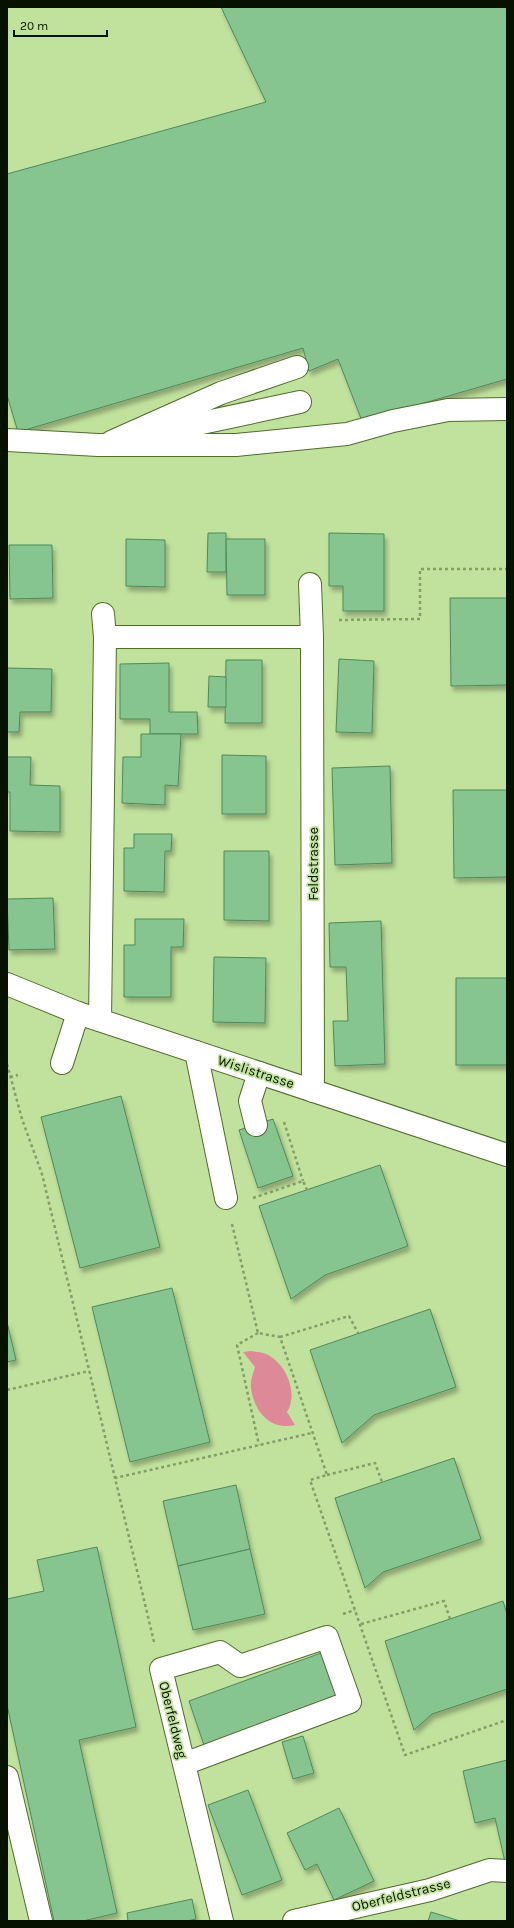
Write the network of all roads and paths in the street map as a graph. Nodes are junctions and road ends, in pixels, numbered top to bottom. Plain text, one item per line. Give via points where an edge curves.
1 (297, 367) dead end
2 (300, 402) dead end
3 (507, 409) edge
4 (7, 440) edge
5 (104, 444) junction
6 (507, 569) edge
7 (310, 584) dead end
8 (103, 614) dead end
9 (312, 629) junction
10 (105, 637) junction
11 (7, 984) edge
12 (78, 1013) junction
13 (100, 1020) junction
14 (196, 1052) junction
15 (62, 1063) dead end
16 (7, 1064) edge
17 (259, 1073) junction
18 (18, 1075) dead end
19 (10, 1077) junction
20 (285, 1082) junction
21 (313, 1091) junction
22 (256, 1125) dead end
23 (507, 1155) edge
24 (303, 1181) junction
25 (307, 1190) dead end
26 (227, 1202) junction
27 (358, 1333) dead end
28 (258, 1334) junction
29 (280, 1337) junction
30 (89, 1371) junction
31 (7, 1390) edge
32 (312, 1433) junction
33 (259, 1445) junction
34 (327, 1475) junction
35 (115, 1478) junction
36 (382, 1482) dead end
37 (450, 1619) dead end
38 (361, 1624) junction
39 (161, 1669) junction
40 (507, 1720) edge
41 (184, 1764) junction
42 (7, 1777) edge
43 (507, 1870) edge
44 (41, 1921) edge
45 (222, 1921) edge
46 (294, 1921) edge

1 - 5 street via 221,393
2 - 5 street
3 - 5 street via 448,410 393,421 347,434 236,445
4 - 5 street
6 - 9 path via 420,569 420,619
7 - 9 street, Feldstrasse
8 - 10 street
9 - 10 street
9 - 21 street, Feldstrasse
10 - 13 street
11 - 12 street, Wislistrasse
12 - 13 street, Wislistrasse
12 - 15 street
13 - 14 street, Wislistrasse
14 - 17 street, Wislistrasse
14 - 26 street
16 - 19 path
17 - 20 street, Wislistrasse
17 - 22 street via 250,1101
18 - 19 path
19 - 30 path via 42,1174
20 - 21 street, Wislistrasse
20 - 24 path via 280,1108
21 - 23 street, Wislistrasse
24 - 25 path
24 - 26 path
26 - 28 path
27 - 29 path via 349,1316
28 - 29 path
28 - 33 path via 236,1345
29 - 32 path
30 - 31 path
30 - 35 path
32 - 33 path
32 - 34 path
33 - 35 path
34 - 36 path via 375,1463
34 - 38 path via 310,1480
35 - 39 path
37 - 38 path via 444,1601
38 - 40 path via 406,1755
39 - 41 street, Oberfeldweg
39 - 41 street, Oberfeldweg via 220,1652 240,1666 327,1637 350,1702
41 - 45 street, Oberfeldweg
42 - 44 street
43 - 46 street, Oberfeldstrasse via 490,1870 430,1890

